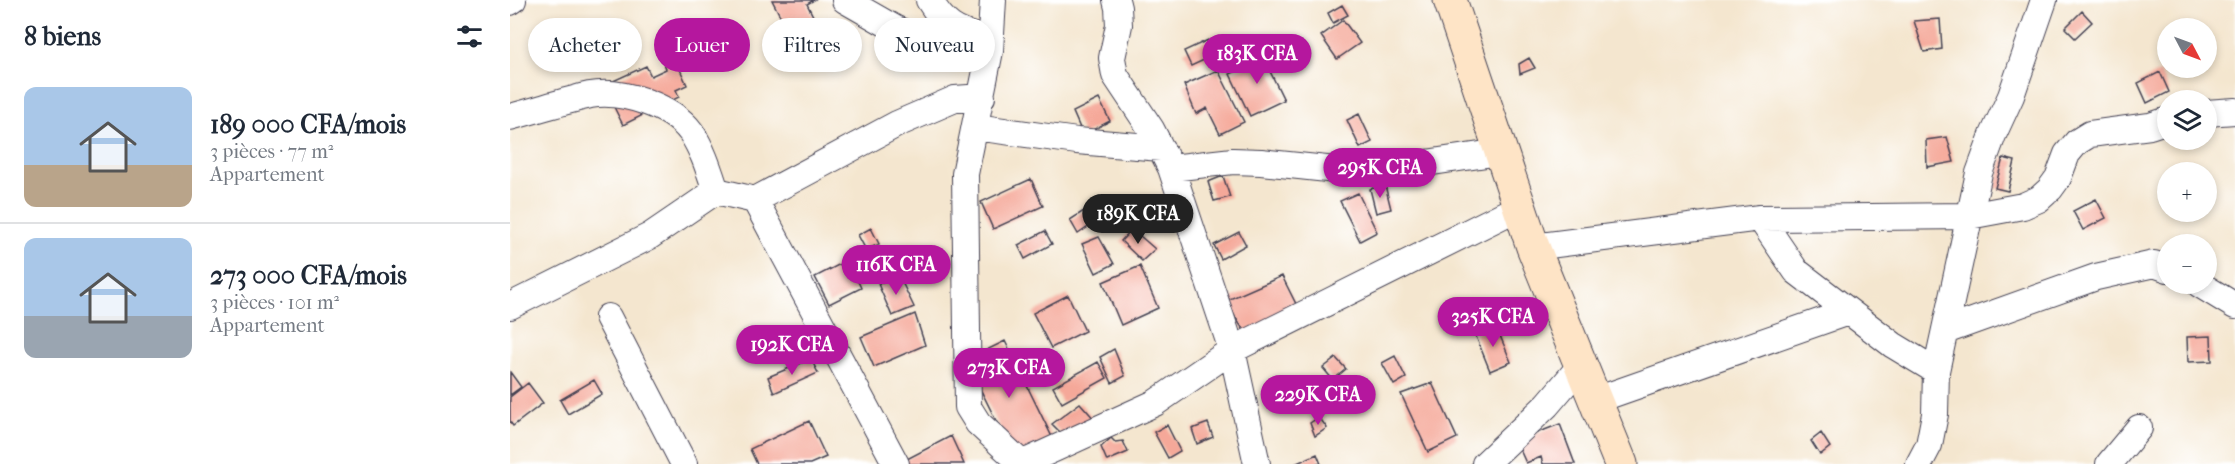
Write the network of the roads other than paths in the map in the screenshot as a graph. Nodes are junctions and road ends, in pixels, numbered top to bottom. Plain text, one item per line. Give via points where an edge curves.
1 (845, 0) edge
2 (929, 0) edge
3 (993, 0) edge
4 (1116, 0) edge
5 (1450, 0) edge
6 (2044, 0) edge
7 (876, 18) edge
8 (942, 18) edge
9 (992, 18) edge
10 (986, 72) edge
11 (982, 97) junction
12 (2235, 111) edge
13 (2217, 112) edge
14 (510, 117) edge
15 (2157, 124) edge
16 (975, 128) junction
17 (1500, 152) junction
18 (1166, 158) junction
19 (716, 191) junction
20 (755, 200) junction
21 (1519, 207) junction
22 (1969, 216) junction
23 (1760, 218) junction
24 (1533, 247) junction
25 (2157, 265) edge
26 (2215, 294) edge
27 (510, 306) edge
28 (2235, 306) edge
29 (1848, 312) junction
30 (608, 317) dead end
31 (1945, 331) junction
32 (1232, 350) junction
33 (1582, 363) junction
34 (1936, 371) junction
35 (1596, 400) junction
36 (2139, 428) dead end
37 (684, 464) edge
38 (896, 464) edge
39 (1020, 464) edge
40 (1257, 464) edge
41 (1485, 464) edge
42 (1621, 464) edge
43 (1919, 464) edge
44 (2109, 464) edge

1 - 7 street
2 - 8 street
3 - 9 street
4 - 18 street via 1119,25 1112,66
5 - 17 main road
6 - 22 street via 1979,173
10 - 11 street
11 - 16 street
11 - 20 street via 955,99 907,120
12 - 13 street
14 - 19 street via 592,95 615,94 645,101 690,130
15 - 22 street via 2090,134 2067,154 2058,178 2040,199
16 - 18 street
16 - 39 street via 965,174 968,407 978,423
17 - 18 street via 1346,171
17 - 21 main road
18 - 32 street
19 - 20 street
19 - 27 street via 650,236
20 - 38 street
21 - 24 main road
21 - 32 street
22 - 23 street
22 - 31 street
23 - 24 street
23 - 29 street via 1796,271
24 - 33 main road
25 - 31 street via 2096,277
26 - 28 street
29 - 34 street
29 - 35 street
30 - 37 street
31 - 34 street
32 - 39 street via 1155,403
32 - 40 street
33 - 35 main road
33 - 41 street via 1547,405
34 - 43 street via 1935,414 1929,445
35 - 42 main road
36 - 44 street

